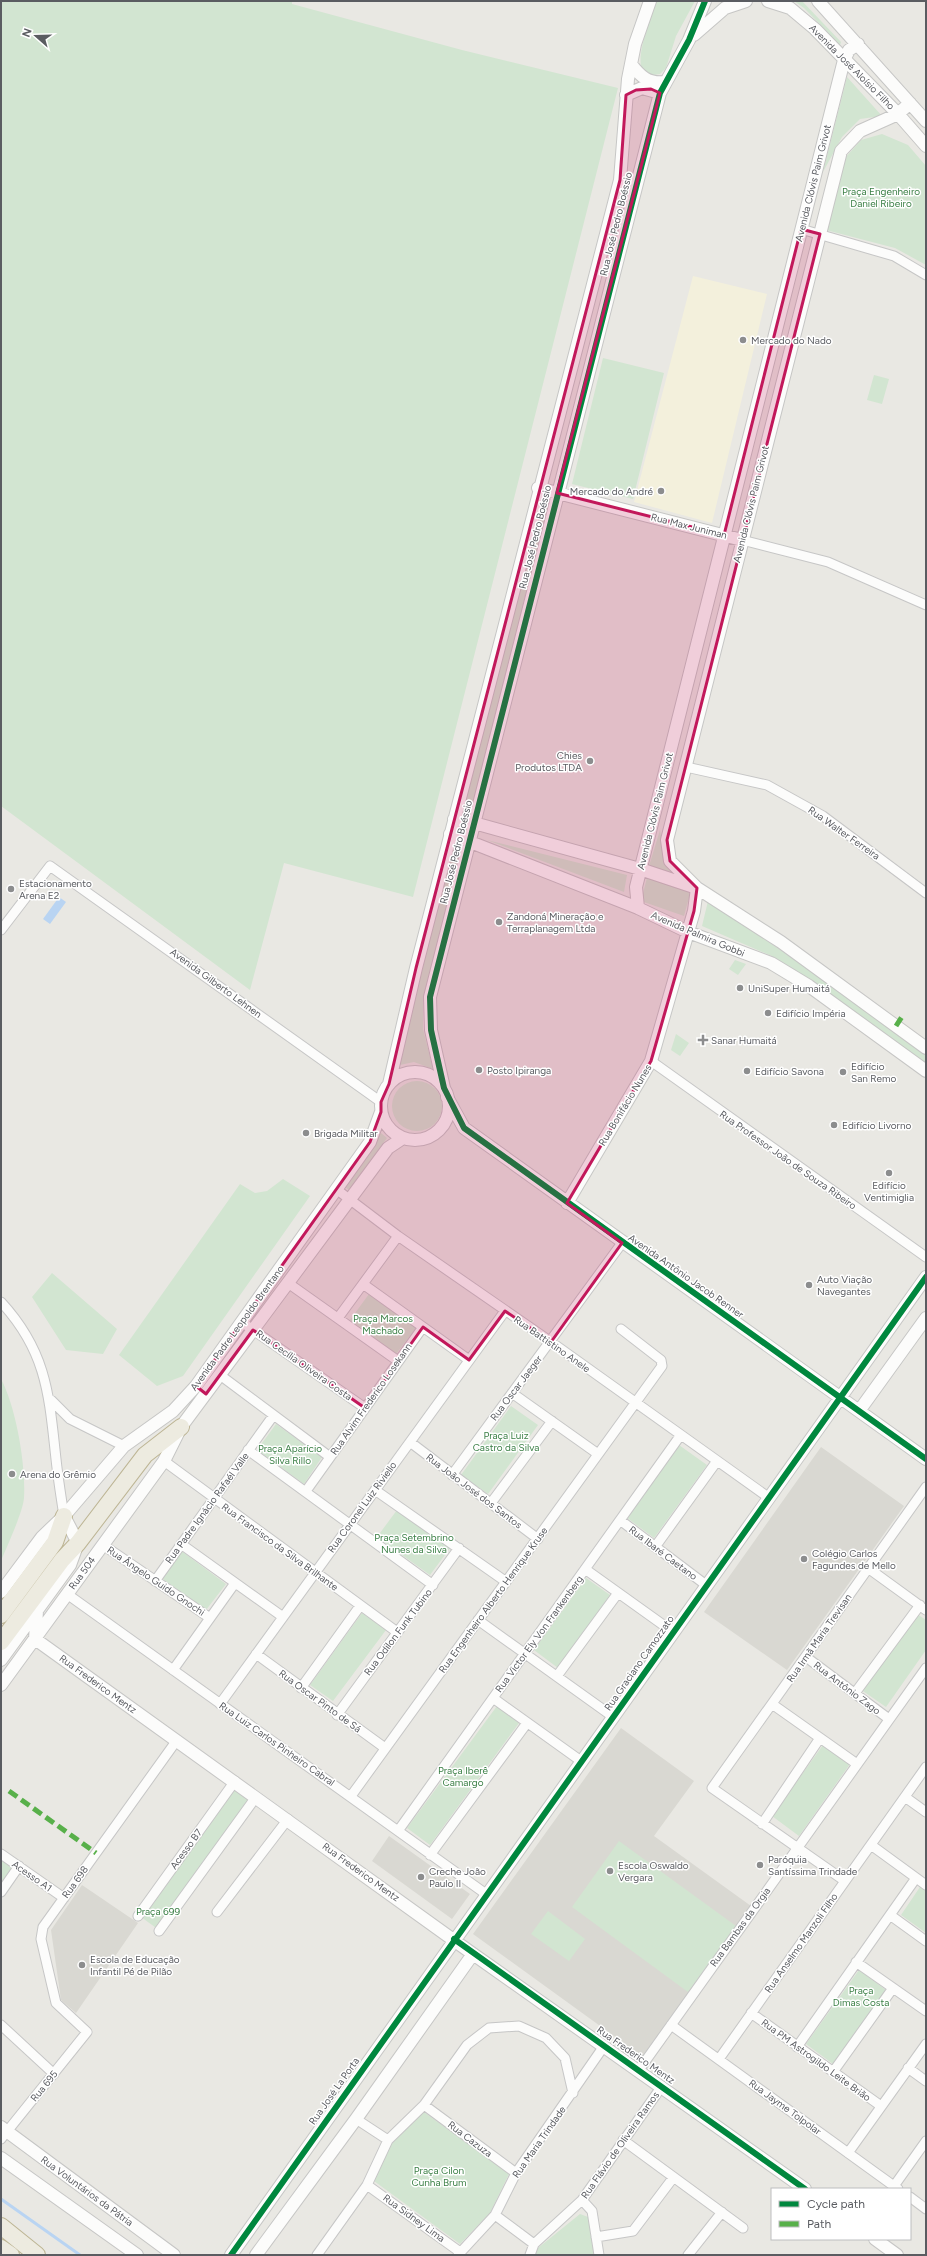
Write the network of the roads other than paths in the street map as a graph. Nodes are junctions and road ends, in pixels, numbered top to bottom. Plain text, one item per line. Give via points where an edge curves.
1 (650, 1) edge
2 (705, 1) edge
3 (746, 1) edge
4 (768, 1) edge
5 (818, 1) edge
6 (689, 40) junction
7 (858, 44) junction
8 (844, 60) junction
9 (631, 64) junction
10 (662, 87) junction
11 (626, 95) junction
12 (910, 103) junction
13 (898, 114) junction
14 (926, 121) edge
15 (926, 146) edge
16 (801, 229) junction
17 (820, 234) junction
18 (926, 275) edge
19 (538, 488) junction
20 (557, 493) junction
21 (724, 535) junction
22 (742, 540) junction
23 (926, 605) edge
24 (686, 767) junction
25 (454, 819) junction
26 (474, 823) junction
27 (450, 834) junction
28 (469, 842) junction
29 (640, 869) junction
30 (697, 888) junction
31 (926, 893) edge
32 (638, 908) junction
33 (1, 930) edge
34 (688, 932) junction
35 (926, 1048) edge
36 (651, 1062) junction
37 (926, 1071) edge
38 (389, 1084) junction
39 (446, 1093) junction
40 (381, 1107) junction
41 (441, 1127) junction
42 (464, 1128) junction
43 (403, 1138) junction
44 (336, 1189) junction
45 (349, 1201) junction
46 (568, 1203) junction
47 (317, 1218) junction
48 (329, 1227) junction
49 (398, 1236) junction
50 (622, 1243) junction
51 (926, 1257) edge
52 (926, 1277) edge
53 (288, 1283) junction
54 (363, 1284) junction
55 (1, 1302) edge
56 (505, 1311) junction
57 (338, 1318) junction
58 (926, 1318) edge
59 (242, 1323) junction
60 (423, 1327) junction
61 (620, 1329) dead end
62 (253, 1330) junction
63 (551, 1342) junction
64 (469, 1360) junction
65 (398, 1361) junction
66 (220, 1375) junction
67 (196, 1386) junction
68 (512, 1393) junction
69 (206, 1394) junction
70 (840, 1397) junction
71 (50, 1400) junction
72 (635, 1404) junction
73 (365, 1408) junction
74 (859, 1410) junction
75 (273, 1416) junction
76 (552, 1421) junction
77 (181, 1427) junction
78 (680, 1436) junction
79 (410, 1442) junction
80 (124, 1446) junction
81 (248, 1450) junction
82 (598, 1454) junction
83 (330, 1457) junction
84 (926, 1459) edge
85 (164, 1461) junction
86 (717, 1461) junction
87 (452, 1475) junction
88 (926, 1487) edge
89 (375, 1490) junction
90 (306, 1491) junction
91 (768, 1497) junction
92 (214, 1498) junction
93 (491, 1503) junction
94 (64, 1516) junction
95 (620, 1520) junction
96 (351, 1523) junction
97 (538, 1539) junction
98 (78, 1543) junction
99 (181, 1544) junction
100 (103, 1545) junction
101 (655, 1547) junction
102 (459, 1548) junction
103 (868, 1568) junction
104 (585, 1569) junction
105 (316, 1572) junction
106 (155, 1581) junction
107 (505, 1581) junction
108 (235, 1583) junction
109 (433, 1585) junction
110 (706, 1585) junction
111 (1, 1592) edge
112 (618, 1593) junction
113 (67, 1594) junction
114 (360, 1606) junction
115 (923, 1608) edge
116 (37, 1611) junction
117 (1, 1615) edge
118 (283, 1617) junction
119 (210, 1618) junction
120 (478, 1620) junction
121 (397, 1632) junction
122 (673, 1632) junction
123 (35, 1639) junction
124 (1, 1642) edge
125 (525, 1653) junction
126 (256, 1654) junction
127 (806, 1656) junction
128 (1, 1660) edge
129 (926, 1668) edge
130 (173, 1670) junction
131 (557, 1676) junction
132 (1, 1685) edge
133 (301, 1688) junction
134 (855, 1693) junction
135 (493, 1698) junction
136 (220, 1704) junction
137 (772, 1704) junction
138 (336, 1714) junction
139 (612, 1716) junction
140 (889, 1719) junction
141 (527, 1723) junction
142 (820, 1738) junction
143 (177, 1740) junction
144 (385, 1748) junction
145 (581, 1761) junction
146 (857, 1764) junction
147 (926, 1768) edge
148 (235, 1781) junction
149 (351, 1796) junction
150 (256, 1797) junction
151 (905, 1797) junction
152 (926, 1812) edge
153 (288, 1819) junction
154 (762, 1824) junction
155 (398, 1832) junction
156 (871, 1845) junction
157 (797, 1848) junction
158 (1, 1854) edge
159 (430, 1855) junction
160 (19, 1866) junction
161 (916, 1878) junction
162 (845, 1881) junction
163 (926, 1885) edge
164 (1, 1892) edge
165 (486, 1894) junction
166 (64, 1898) junction
167 (217, 1912) dead end
168 (890, 1915) junction
169 (138, 1916) dead end
170 (159, 1931) dead end
171 (454, 1939) junction
172 (926, 1941) edge
173 (473, 1954) junction
174 (856, 1962) junction
175 (893, 1988) junction
176 (926, 2011) edge
177 (751, 2013) junction
178 (1, 2018) edge
179 (671, 2025) junction
180 (2, 2027) edge
181 (87, 2032) joint
182 (926, 2044) edge
183 (604, 2046) junction
184 (797, 2047) junction
185 (719, 2059) junction
186 (908, 2068) junction
187 (639, 2070) junction
188 (833, 2072) junction
189 (54, 2074) junction
190 (926, 2081) edge
191 (662, 2086) junction
192 (573, 2093) junction
193 (424, 2105) junction
194 (881, 2106) junction
195 (356, 2119) junction
196 (3, 2133) edge
197 (388, 2140) junction
198 (623, 2140) junction
199 (926, 2141) edge
200 (848, 2153) junction
201 (1, 2158) edge
202 (516, 2173) junction
203 (672, 2178) junction
204 (367, 2185) junction
205 (896, 2187) edge
206 (804, 2188) edge
207 (911, 2198) edge
208 (582, 2200) junction
209 (926, 2209) edge
210 (722, 2212) junction
211 (495, 2215) junction
212 (1, 2226) edge
213 (743, 2228) dead end
214 (596, 2237) junction
215 (876, 2240) edge
216 (534, 2244) junction
217 (1, 2248) edge
218 (459, 2254) edge
219 (11, 2255) edge
220 (37, 2255) edge
221 (137, 2255) edge
222 (174, 2255) edge
223 (231, 2255) edge
224 (256, 2255) edge
225 (317, 2255) edge
226 (530, 2255) edge
227 (599, 2255) edge
228 (688, 2255) edge
229 (897, 2255) edge

1 - 9 street, Rua José Pedro Boéssio
2 - 6 street, Rua José Pedro Boéssio
3 - 6 street via 725,8
4 - 8 street, Avenida José Aloísio Filho via 790,8 815,29
5 - 7 street, Avenida José Aloísio Filho
6 - 10 street, Rua José Pedro Boéssio
7 - 8 street, Avenida Clóvis Paim Grivot via 849,50
7 - 12 street, Avenida José Aloísio Filho
8 - 13 street, Avenida José Aloísio Filho
8 - 16 street, Avenida Clóvis Paim Grivot
9 - 10 street via 644,79 658,83
9 - 11 street, Rua José Pedro Boéssio
10 - 11 street via 642,88
10 - 20 street, Rua José Pedro Boéssio
11 - 19 street, Rua José Pedro Boéssio via 620,180
12 - 13 street, Avenida Clóvis Paim Grivot
12 - 14 street, Avenida José Aloísio Filho
13 - 15 street, Avenida José Aloísio Filho
13 - 17 street, Avenida Clóvis Paim Grivot via 860,131 841,151
16 - 17 street
16 - 21 street, Avenida Clóvis Paim Grivot
17 - 18 street via 894,256
17 - 22 street, Avenida Clóvis Paim Grivot
19 - 20 street, Rua Max Juniman
19 - 25 street, Rua José Pedro Boéssio
20 - 21 street, Rua Max Juniman
20 - 26 street, Rua José Pedro Boéssio
21 - 22 street, Rua Max Juniman
21 - 29 street, Avenida Clóvis Paim Grivot
22 - 23 street, Rua Max Juniman via 828,562
22 - 24 street, Avenida Clóvis Paim Grivot
24 - 30 street, Avenida Clóvis Paim Grivot via 668,840 668,851 670,861
24 - 31 street, Rua Walter Ferreira via 767,785 823,816
25 - 26 street
25 - 27 street, Rua José Pedro Boéssio
26 - 28 street, Rua José Pedro Boéssio
26 - 29 street
27 - 28 street, Avenida Palmira Gobbi
27 - 38 street, Rua José Pedro Boéssio
28 - 32 street, Avenida Palmira Gobbi
28 - 39 street, Rua José Pedro Boéssio via 430,997 431,1030
29 - 30 street
29 - 32 street, Avenida Clóvis Paim Grivot via 636,887
30 - 34 street
30 - 35 street via 781,942
32 - 34 street, Avenida Palmira Gobbi
33 - 40 street, Avenida Gilberto Lehnen via 50,866
34 - 36 street, Rua Bonifácio Nunes
34 - 37 street, Avenida Palmira Gobbi via 771,963 809,986
36 - 46 street, Rua Bonifácio Nunes
36 - 51 street, Rua Professor João de Souza Ribeiro
38 - 39 street via 397,1077 418,1072 432,1078
38 - 40 street
39 - 41 street via 447,1117
39 - 42 street, Avenida Antônio Jacob Renner
40 - 43 street via 390,1130
40 - 44 street, Avenida Padre Leopoldo Brentano via 370,1142
41 - 42 street
41 - 43 street via 421,1140
42 - 46 street, Avenida Antônio Jacob Renner
43 - 45 street, Avenida Padre Leopoldo Brentano via 388,1148
44 - 45 street, Rua Battistino Anele
44 - 47 street, Avenida Padre Leopoldo Brentano
45 - 48 street, Avenida Padre Leopoldo Brentano
45 - 49 street, Rua Battistino Anele
46 - 50 street, Avenida Antônio Jacob Renner
47 - 48 street
47 - 59 street, Avenida Padre Leopoldo Brentano
48 - 53 street, Avenida Padre Leopoldo Brentano
49 - 54 street
49 - 56 street, Rua Battistino Anele
50 - 63 street, Rua Oscar Jaeger
50 - 70 street, Avenida Antônio Jacob Renner
52 - 70 street, Rua Graciano Camozzato
53 - 57 street
53 - 62 street, Avenida Padre Leopoldo Brentano
54 - 57 street
54 - 60 street
55 - 71 street via 17,1319 40,1361
56 - 63 street, Rua Battistino Anele
56 - 64 street, Rua Coronel Luiz Riviello
57 - 65 street
58 - 74 street
59 - 62 street, Rua Cecília Oliveira Costa
59 - 67 street, Avenida Padre Leopoldo Brentano
60 - 64 street
60 - 65 street, Rua Alvim Frederico Losekann
61 - 72 street, Rua Engenheiro Alberto Henrique Kruse via 662,1362 662,1366
62 - 66 street, Avenida Padre Leopoldo Brentano
62 - 73 street, Rua Cecília Oliveira Costa
63 - 68 street, Rua Oscar Jaeger
63 - 72 street, Rua Battistino Anele
64 - 79 street, Rua Coronel Luiz Riviello
65 - 73 street, Rua Alvim Frederico Losekann
66 - 69 street, Avenida Padre Leopoldo Brentano
66 - 75 street
67 - 69 street
67 - 80 street, Avenida Padre Leopoldo Brentano via 173,1411
68 - 76 street
68 - 87 street, Rua Oscar Jaeger
69 - 77 street, Avenida Padre Leopoldo Brentano
70 - 74 street, Avenida Antônio Jacob Renner
70 - 91 street, Rua Graciano Camozzato
71 - 80 street via 70,1419
71 - 94 street
72 - 78 street, Rua Battistino Anele
72 - 82 street, Rua Engenheiro Alberto Henrique Kruse
73 - 83 street, Rua Alvim Frederico Losekann
74 - 84 street, Avenida Antônio Jacob Renner
75 - 81 street, Rua Padre Ignácio Rafaél Valle
75 - 83 street
76 - 82 street
76 - 93 street
77 - 85 street, Avenida Padre Leopoldo Brentano
77 - 98 highway via 145,1455
78 - 86 street, Rua Battistino Anele
78 - 95 street, Rua Victor Ely Von Frankenberg
79 - 87 street, Rua João José dos Santos
79 - 89 street, Rua Coronel Luiz Riviello
80 - 94 street, Avenida Padre Leopoldo Brentano
81 - 90 street
81 - 92 street, Rua Padre Ignácio Rafaél Valle
82 - 97 street, Rua Engenheiro Alberto Henrique Kruse
83 - 90 street, Rua Alvim Frederico Losekann
85 - 92 street, Rua Francisco da Silva Brilhante
85 - 100 street, Rua 504
86 - 91 street, Rua Battistino Anele
86 - 101 street
87 - 93 street, Rua João José dos Santos
88 - 103 street, Rua Irmã Maria Trevisan
89 - 96 street, Rua Coronel Luiz Riviello
89 - 102 street
90 - 96 street
91 - 110 street, Rua Graciano Camozzato
92 - 99 street, Rua Padre Ignácio Rafaél Valle
92 - 105 street, Rua Francisco da Silva Brilhante
93 - 97 street, Rua João José dos Santos
94 - 98 street
94 - 111 street, Avenida Padre Leopoldo Brentano via 42,1537
94 - 117 highway via 55,1542
95 - 101 street, Rua Ibaré Caetano
95 - 104 street, Rua Victor Ely Von Frankenberg
96 - 105 street, Rua Coronel Luiz Riviello
96 - 109 street
97 - 107 street, Rua Engenheiro Alberto Henrique Kruse
98 - 116 street via 70,1565
98 - 124 highway via 62,1560
99 - 106 street, Rua Padre Ignácio Rafaél Valle
99 - 108 street
100 - 106 street, Rua Ângelo Guido Gnochi
100 - 113 street, Rua 504
101 - 110 street, Rua Ibaré Caetano
102 - 107 street
102 - 109 street, Rua Odilon Funk Tubino
103 - 115 street
103 - 127 street, Rua Irmã Maria Trevisan
104 - 112 street
104 - 125 street, Rua Victor Ely Von Frankenberg
105 - 114 street, Rua Francisco da Silva Brilhante
105 - 118 street, Rua Coronel Luiz Riviello
106 - 119 street, Rua Ângelo Guido Gnochi
107 - 120 street, Rua Engenheiro Alberto Henrique Kruse
108 - 118 street
108 - 119 street
109 - 121 street, Rua Odilon Funk Tubino
110 - 122 street, Rua Graciano Camozzato
112 - 122 street
112 - 131 street
113 - 123 street, Rua 504
113 - 130 street, Rua Luiz Carlos Pinheiro Cabral
114 - 121 street, Rua Francisco da Silva Brilhante
114 - 133 street
115 - 134 street
116 - 123 street
116 - 128 street
118 - 126 street, Rua Coronel Luiz Riviello
119 - 130 street
120 - 125 street
120 - 144 street, Rua Engenheiro Alberto Henrique Kruse
121 - 138 street, Rua Odilon Funk Tubino
122 - 139 street, Rua Graciano Camozzato
123 - 132 street, Rua 504
123 - 143 street, Rua Frederico Mentz
125 - 131 street
125 - 135 street, Rua Victor Ely Von Frankenberg
126 - 133 street, Rua Oscar Pinto de Sá
126 - 136 street, Rua Coronel Luiz Riviello
127 - 134 street, Rua Antônio Zago
127 - 137 street, Rua Irmã Maria Trevisan
129 - 140 street, Rua Bambas da Orgia
130 - 136 street, Rua Luiz Carlos Pinheiro Cabral
131 - 139 street
133 - 138 street, Rua Oscar Pinto de Sá
134 - 140 street, Rua Antônio Zago
135 - 141 street
135 - 155 street, Rua Victor Ely Von Frankenberg
136 - 149 street, Rua Luiz Carlos Pinheiro Cabral
137 - 142 street
137 - 154 street, Rua Irmã Maria Trevisan via 712,1788
138 - 144 street, Rua Oscar Pinto de Sá
139 - 145 street, Rua Graciano Camozzato
140 - 146 street, Rua Bambas da Orgia
141 - 145 street
141 - 159 street
142 - 146 street
142 - 154 street
143 - 148 street, Rua Frederico Mentz
143 - 166 street, Rua 698
144 - 149 street, Rua Engenheiro Alberto Henrique Kruse
145 - 165 street, Rua Graciano Camozzato
146 - 157 street, Rua Bambas da Orgia
147 - 151 street, Rua Anselmo Manzoli Filho
148 - 150 street, Rua Frederico Mentz
148 - 169 street, Acesso B7
149 - 155 street, Rua Luiz Carlos Pinheiro Cabral
150 - 153 street, Rua Frederico Mentz
150 - 170 street
151 - 152 street
151 - 156 street, Rua Anselmo Manzoli Filho
153 - 167 street
153 - 171 street, Rua Frederico Mentz
154 - 157 street
155 - 159 street, Rua Luiz Carlos Pinheiro Cabral
156 - 161 street
156 - 162 street, Rua Anselmo Manzoli Filho
157 - 162 street
157 - 179 street, Rua Bambas da Orgia
158 - 160 street, Acesso A1
159 - 165 street, Rua Luiz Carlos Pinheiro Cabral
160 - 164 street
160 - 166 street, Acesso A1
161 - 163 street
161 - 168 street
162 - 177 street, Rua Anselmo Manzoli Filho
165 - 171 street, Rua Graciano Camozzato
166 - 181 street, Rua 698 via 43,1927 41,1939 56,2002
168 - 172 street
168 - 174 street
171 - 173 street, Rua Frederico Mentz
171 - 223 street, Rua José La Porta
173 - 183 street, Rua Frederico Mentz
173 - 195 street
174 - 175 street
174 - 184 street
175 - 176 street
175 - 188 street
177 - 184 street, Rua PM Astrogildo Leite Brião
177 - 185 street, Rua Anselmo Manzoli Filho
178 - 180 street
179 - 185 street, Rua Jayme Tolpolar
179 - 187 street, Rua Bambas da Orgia
180 - 189 street
181 - 189 street, Rua 695
182 - 186 street
183 - 187 street, Rua Frederico Mentz
183 - 192 street, Rua Maria Trindade
184 - 188 street, Rua PM Astrogildo Leite Brião
185 - 200 street, Rua Jayme Tolpolar
186 - 190 street
186 - 194 street
187 - 191 street, Rua Frederico Mentz
188 - 194 street, Rua PM Astrogildo Leite Brião
189 - 196 street, Rua 695
191 - 198 street, Rua Flávio de Oliveira Ramos
191 - 206 street, Rua Frederico Mentz
192 - 193 street via 565,2058 546,2038 519,2026 489,2028 467,2046
192 - 202 street, Rua Maria Trindade
193 - 197 street
193 - 202 street, Rua Cazuza
194 - 200 street
195 - 197 street
195 - 224 street
196 - 222 street, Rua Voluntários da Pátria
197 - 204 street
198 - 203 street
198 - 208 street, Rua Flávio de Oliveira Ramos
199 - 205 street
200 - 205 street, Rua Jayme Tolpolar
201 - 221 street
202 - 211 street, Rua Maria Trindade
203 - 210 street
203 - 214 street via 633,2231
204 - 218 street, Rua Sidney Lima
204 - 225 street
207 - 209 street
208 - 214 street via 592,2211
208 - 216 street, Rua Flávio de Oliveira Ramos
210 - 213 street
210 - 228 street
211 - 216 street
211 - 218 street, Rua Maria Trindade
212 - 220 highway
214 - 227 street
215 - 229 street
216 - 226 street, Rua Flávio de Oliveira Ramos
217 - 219 highway

